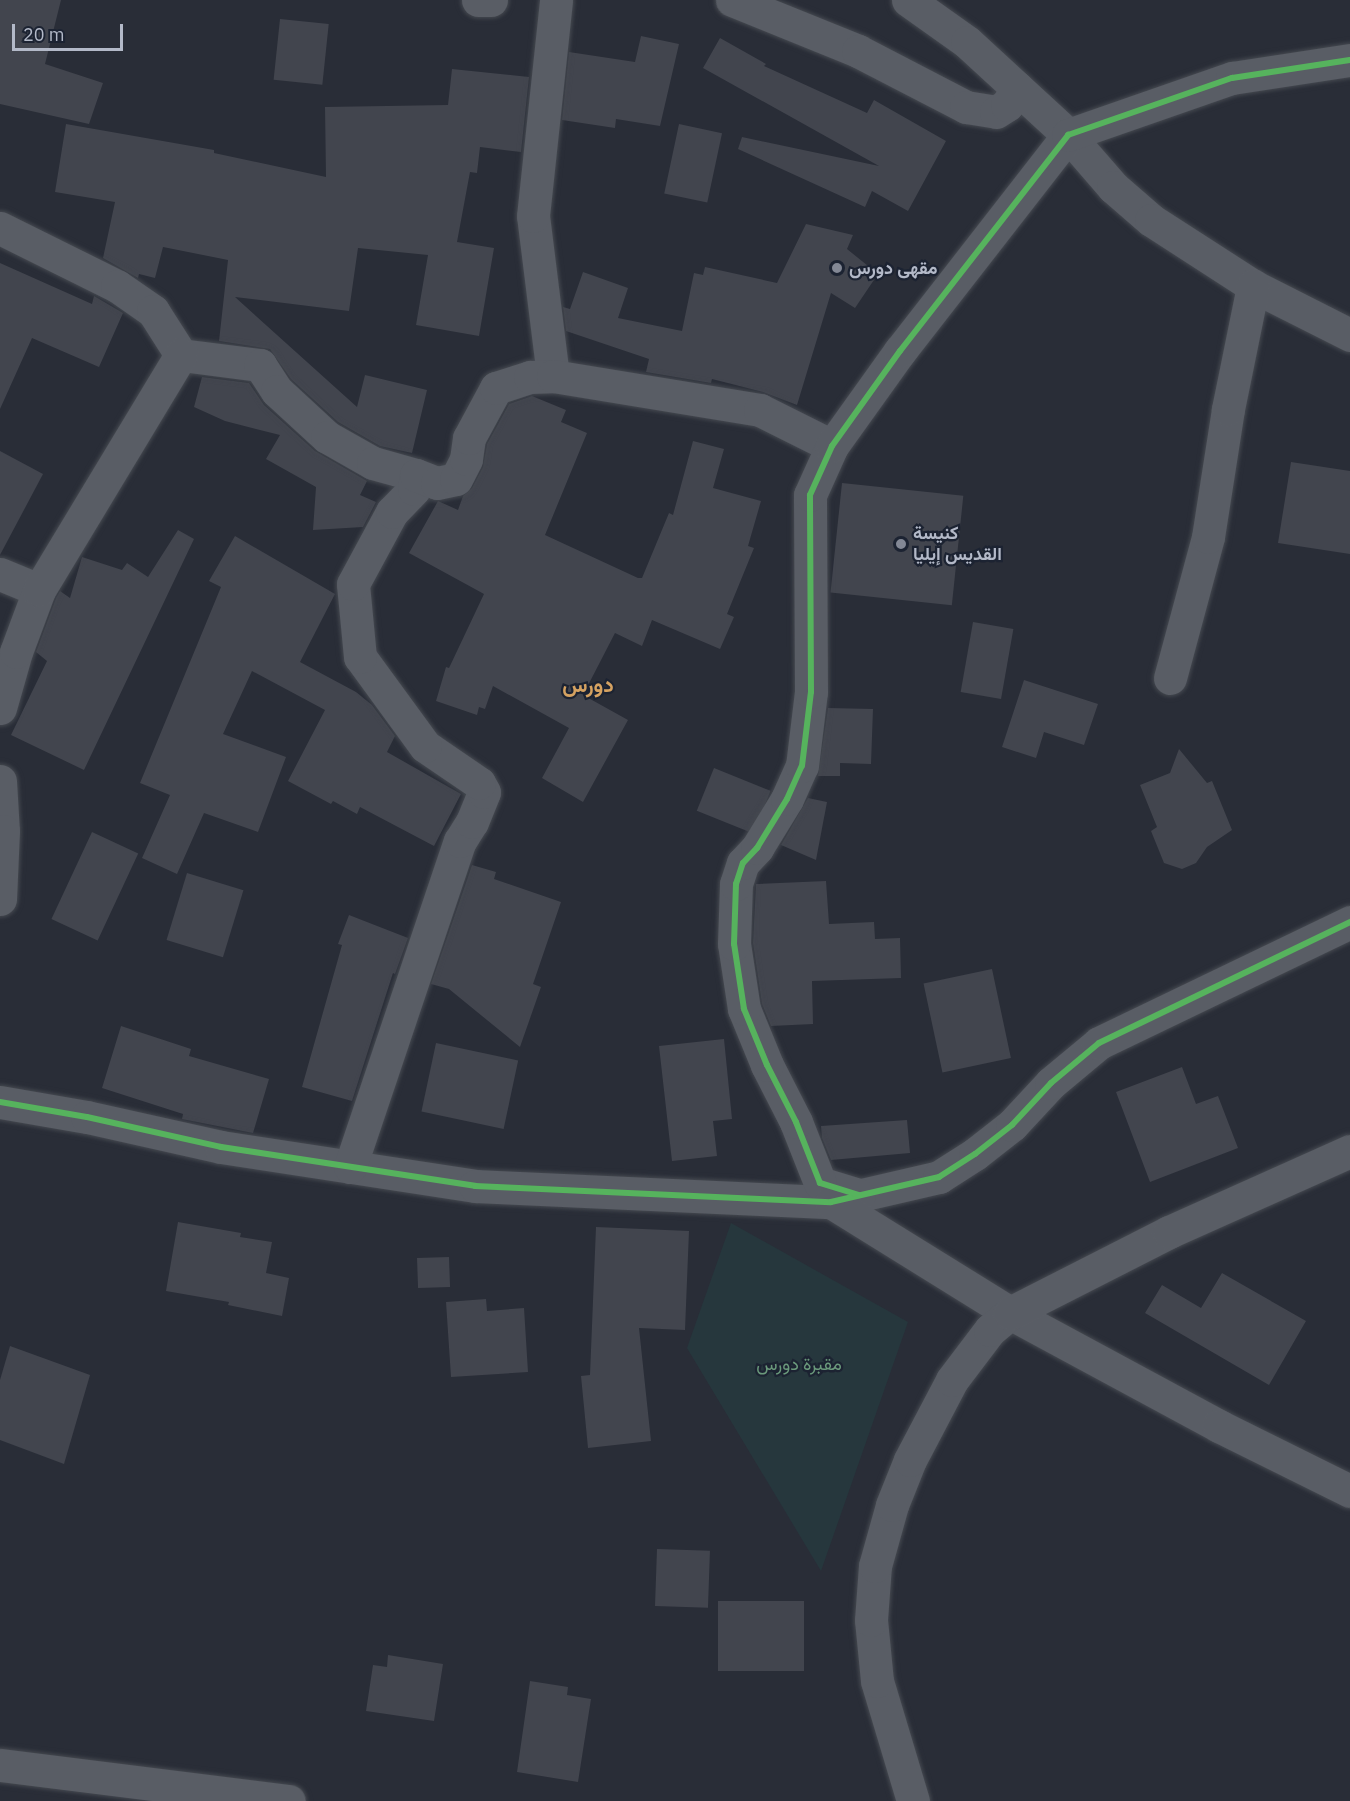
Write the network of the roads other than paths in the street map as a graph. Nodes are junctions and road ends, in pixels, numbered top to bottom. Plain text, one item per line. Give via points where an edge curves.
1 (478, 0) edge
2 (491, 0) edge
3 (556, 0) edge
4 (732, 0) edge
5 (908, 0) edge
6 (1350, 60) edge
7 (1017, 88) junction
8 (1068, 135) junction
9 (0, 228) edge
10 (1253, 286) junction
11 (1350, 335) edge
12 (181, 355) junction
13 (553, 376) junction
14 (832, 446) junction
15 (416, 475) junction
16 (0, 574) edge
17 (39, 590) junction
18 (1170, 678) dead end
19 (0, 708) edge
20 (0, 781) edge
21 (0, 899) edge
22 (1350, 922) edge
23 (0, 1102) edge
24 (1350, 1151) edge
25 (350, 1167) junction
26 (845, 1199) junction
27 (1010, 1313) junction
28 (1350, 1491) edge
29 (0, 1765) edge
30 (289, 1801) edge
31 (913, 1801) edge

1 - 2 street
3 - 13 street via 533,216
4 - 7 street via 858,51 966,107 996,112 1007,105
5 - 7 street via 967,42
6 - 8 street via 1232,78
7 - 8 street
8 - 10 street via 1113,187 1151,220
8 - 14 street via 900,351
9 - 12 street via 117,286 153,311
10 - 11 street
10 - 18 street via 1208,537
12 - 15 street via 260,364 277,391 327,437 373,463
12 - 17 street
13 - 14 street via 760,410
13 - 15 street via 530,377 496,388 469,438 466,459 456,479 437,483
14 - 26 street via 810,495 811,692 802,766 787,799 757,848 743,863 736,884 734,944 744,1008 767,1065 796,1122 819,1183
15 - 25 street via 414,489 392,512 353,584 360,657 425,746 479,783 484,792 460,841
16 - 17 street
17 - 19 street
20 - 21 street
22 - 26 street via 1100,1043 1051,1083 1012,1125 939,1177
23 - 25 street via 221,1147
24 - 27 street via 1169,1232
25 - 26 street via 476,1186
26 - 27 street
27 - 28 street via 1219,1426
27 - 31 street via 990,1330 952,1380 891,1505 875,1566 871,1620 877,1681
29 - 30 street

